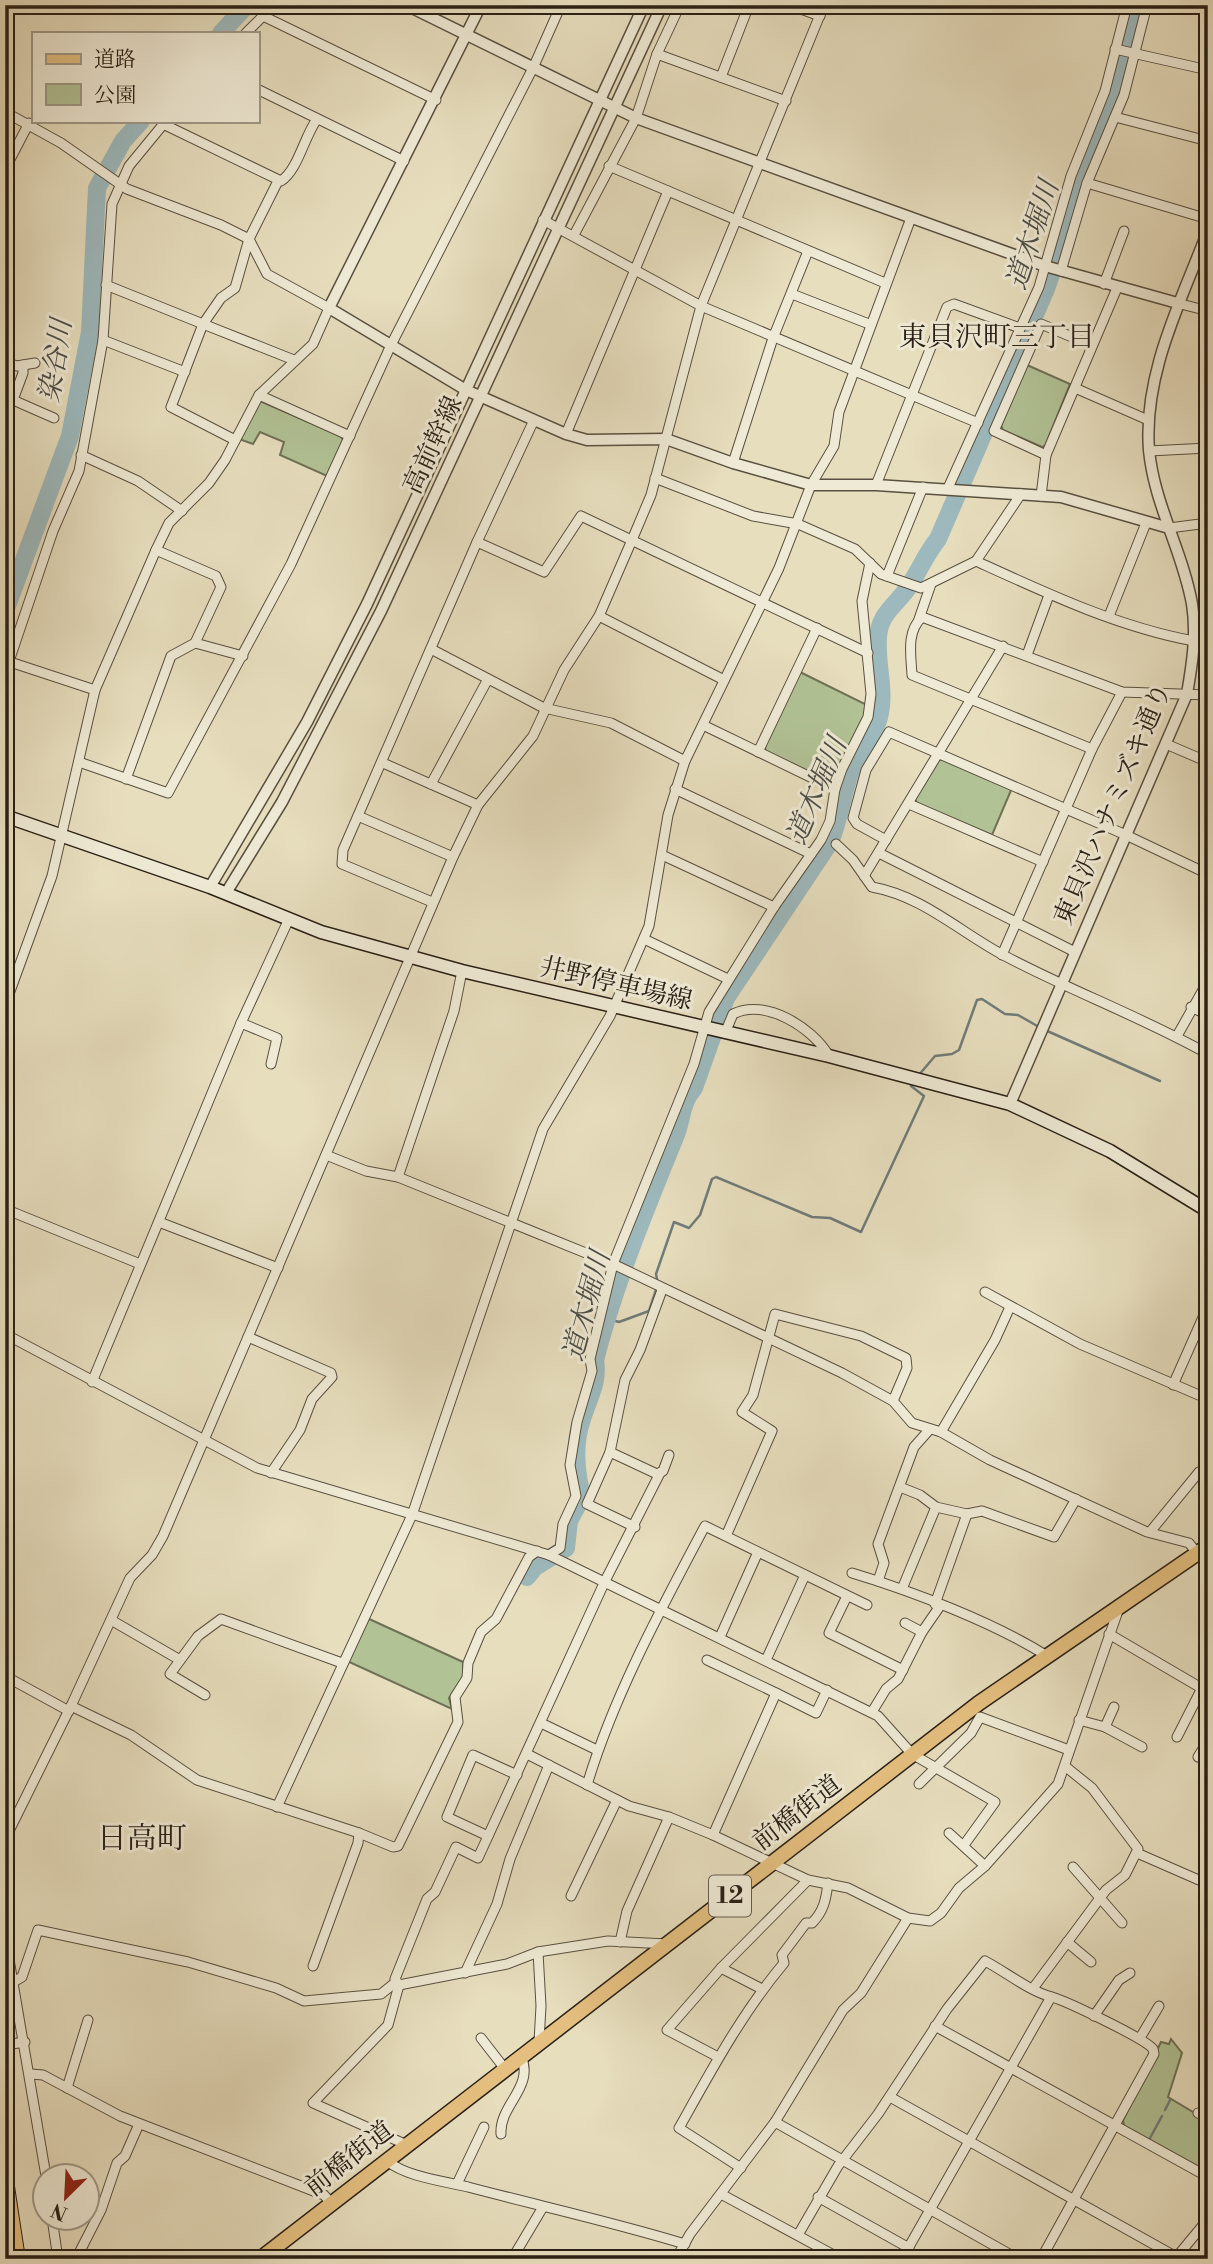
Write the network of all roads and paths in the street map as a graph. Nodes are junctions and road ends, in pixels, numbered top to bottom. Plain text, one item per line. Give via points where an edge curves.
1 (274, 5) edge
2 (406, 5) edge
3 (481, 5) edge
4 (561, 5) edge
5 (644, 5) edge
6 (662, 5) edge
7 (680, 5) edge
8 (749, 5) edge
9 (790, 5) edge
10 (824, 5) edge
11 (1127, 5) edge
12 (1147, 5) edge
13 (263, 16) junction
14 (820, 16) junction
15 (247, 32) edge
16 (467, 36) junction
17 (1115, 50) junction
18 (1134, 53) junction
19 (657, 54) junction
20 (533, 68) junction
21 (1208, 70) edge
22 (721, 77) junction
23 (259, 90) edge
24 (436, 100) junction
25 (599, 101) junction
26 (786, 101) junction
27 (615, 108) junction
28 (5, 112) edge
29 (1115, 117) junction
30 (636, 118) junction
31 (317, 119) junction
32 (165, 122) edge
33 (29, 123) junction
34 (1208, 141) edge
35 (404, 161) junction
36 (760, 163) junction
37 (609, 166) junction
38 (5, 169) edge
39 (278, 181) junction
40 (1087, 183) junction
41 (122, 186) junction
42 (668, 191) junction
43 (911, 218) junction
44 (543, 219) junction
45 (1208, 219) edge
46 (738, 220) junction
47 (560, 228) junction
48 (1208, 230) edge
49 (1124, 232) dead end
50 (573, 235) junction
51 (249, 239) junction
52 (808, 250) junction
53 (1045, 265) junction
54 (635, 270) junction
55 (1061, 271) junction
56 (886, 283) junction
57 (1104, 284) junction
58 (106, 285) junction
59 (1117, 288) junction
60 (792, 294) junction
61 (1181, 304) junction
62 (701, 306) junction
63 (329, 308) junction
64 (1208, 311) edge
65 (204, 324) junction
66 (869, 324) junction
67 (1020, 328) junction
68 (773, 338) junction
69 (103, 340) junction
70 (391, 345) junction
71 (1091, 345) junction
72 (294, 360) junction
73 (5, 362) edge
74 (35, 363) dead end
75 (23, 365) junction
76 (853, 371) junction
77 (185, 372) junction
78 (1075, 388) junction
79 (466, 390) junction
80 (259, 395) junction
81 (912, 395) junction
82 (481, 396) junction
83 (54, 418) dead end
84 (534, 420) junction
85 (1148, 420) junction
86 (978, 423) junction
87 (566, 434) junction
88 (350, 436) junction
89 (666, 439) junction
90 (235, 440) junction
91 (1206, 444) edge
92 (1149, 452) junction
93 (81, 455) junction
94 (1046, 455) junction
95 (733, 463) junction
96 (655, 478) junction
97 (811, 485) junction
98 (876, 485) junction
99 (923, 487) junction
100 (950, 488) junction
101 (1021, 494) junction
102 (1041, 496) junction
103 (182, 511) junction
104 (1146, 523) junction
105 (1208, 523) edge
106 (797, 524) junction
107 (1169, 528) junction
108 (632, 540) junction
109 (477, 542) junction
110 (156, 550) junction
111 (976, 561) junction
112 (870, 564) junction
113 (887, 576) junction
114 (931, 584) junction
115 (1049, 595) junction
116 (761, 601) junction
117 (599, 615) junction
118 (1109, 616) junction
119 (919, 619) junction
120 (817, 628) junction
121 (1194, 641) junction
122 (195, 643) junction
123 (1003, 646) junction
124 (432, 649) junction
125 (868, 653) junction
126 (1027, 655) junction
127 (243, 656) junction
128 (7, 661) edge
129 (5, 673) edge
130 (488, 678) junction
131 (724, 680) junction
132 (95, 690) junction
133 (1122, 692) junction
134 (1187, 694) junction
135 (1208, 695) edge
136 (972, 698) junction
137 (544, 708) junction
138 (702, 725) junction
139 (1166, 744) junction
140 (1092, 749) junction
141 (939, 751) junction
142 (758, 752) junction
143 (685, 761) junction
144 (79, 762) junction
145 (1206, 762) edge
146 (383, 763) junction
147 (126, 779) junction
148 (431, 784) junction
149 (675, 789) junction
150 (835, 789) junction
151 (909, 804) junction
152 (478, 805) junction
153 (1066, 808) junction
154 (5, 816) edge
155 (358, 816) junction
156 (1207, 827) edge
157 (61, 835) junction
158 (1126, 835) junction
159 (886, 840) junction
160 (836, 844) dead end
161 (879, 853) junction
162 (811, 854) junction
163 (662, 855) junction
164 (453, 857) junction
165 (1043, 862) junction
166 (1207, 873) edge
167 (864, 876) junction
168 (210, 887) junction
169 (226, 893) junction
170 (1208, 900) edge
171 (432, 902) junction
172 (774, 907) junction
173 (288, 921) junction
174 (1017, 922) junction
175 (644, 939) junction
176 (1075, 952) junction
177 (1002, 955) junction
178 (411, 956) junction
179 (462, 971) junction
180 (728, 979) junction
181 (1208, 981) edge
182 (1061, 984) junction
183 (5, 1005) edge
184 (615, 1006) junction
185 (1191, 1007) junction
186 (1208, 1015) edge
187 (241, 1023) junction
188 (706, 1028) junction
189 (725, 1033) junction
190 (1177, 1036) junction
191 (1208, 1054) edge
192 (829, 1056) junction
193 (271, 1064) dead end
194 (1010, 1104) junction
195 (326, 1155) junction
196 (398, 1177) junction
197 (5, 1209) edge
198 (1208, 1211) edge
199 (159, 1222) junction
200 (512, 1223) junction
201 (140, 1264) junction
202 (613, 1264) junction
203 (278, 1268) junction
204 (663, 1290) junction
205 (985, 1292) dead end
206 (1208, 1306) edge
207 (1010, 1307) junction
208 (5, 1334) edge
209 (248, 1338) junction
210 (767, 1339) junction
211 (92, 1381) junction
212 (1173, 1385) junction
213 (1208, 1399) edge
214 (894, 1402) junction
215 (930, 1429) junction
216 (941, 1432) junction
217 (205, 1440) junction
218 (610, 1452) junction
219 (669, 1455) dead end
220 (1199, 1472) dead end
221 (271, 1473) junction
222 (660, 1473) junction
223 (900, 1487) junction
224 (1076, 1499) junction
225 (936, 1507) junction
226 (967, 1514) junction
227 (412, 1515) junction
228 (635, 1527) junction
229 (1150, 1532) junction
230 (726, 1536) junction
231 (1202, 1550) edge
232 (537, 1551) junction
233 (758, 1552) junction
234 (549, 1555) junction
235 (852, 1573) dead end
236 (805, 1575) junction
237 (605, 1581) junction
238 (878, 1581) junction
239 (902, 1589) junction
240 (847, 1596) junction
241 (867, 1605) dead end
242 (938, 1605) junction
243 (1120, 1605) junction
244 (661, 1609) junction
245 (111, 1620) junction
246 (905, 1623) dead end
247 (922, 1632) junction
248 (1109, 1634) junction
249 (720, 1637) junction
250 (1047, 1656) junction
251 (180, 1660) junction
252 (707, 1660) dead end
253 (766, 1660) junction
254 (342, 1663) junction
255 (903, 1670) junction
256 (5, 1676) edge
257 (827, 1690) junction
258 (1205, 1690) edge
259 (776, 1693) junction
260 (205, 1695) dead end
261 (1114, 1707) dead end
262 (70, 1709) junction
263 (872, 1712) junction
264 (960, 1718) junction
265 (1079, 1720) junction
266 (541, 1723) junction
267 (1105, 1727) junction
268 (974, 1729) junction
269 (1177, 1737) dead end
270 (1208, 1741) edge
271 (1142, 1747) dead end
272 (597, 1750) junction
273 (1069, 1750) junction
274 (527, 1754) junction
275 (912, 1754) junction
276 (1198, 1757) dead end
277 (549, 1765) junction
278 (1066, 1767) junction
279 (937, 1768) junction
280 (517, 1775) junction
281 (919, 1784) dead end
282 (587, 1785) junction
283 (617, 1800) junction
284 (277, 1807) junction
285 (669, 1817) junction
286 (359, 1833) junction
287 (949, 1833) dead end
288 (713, 1835) junction
289 (488, 1836) junction
290 (5, 1839) edge
291 (964, 1844) junction
292 (1137, 1853) junction
293 (771, 1864) junction
294 (985, 1866) junction
295 (1073, 1867) dead end
296 (807, 1880) junction
297 (828, 1883) junction
298 (1208, 1884) edge
299 (571, 1896) dead end
300 (1102, 1898) junction
301 (908, 1918) junction
302 (1122, 1923) dead end
303 (5, 1936) edge
304 (620, 1942) junction
305 (1067, 1942) junction
306 (667, 1944) junction
307 (538, 1952) junction
308 (1091, 1962) dead end
309 (313, 1966) dead end
310 (721, 1968) junction
311 (465, 1973) junction
312 (1130, 1973) dead end
313 (15, 1981) junction
314 (398, 1984) junction
315 (1034, 1987) junction
316 (762, 1989) junction
317 (1051, 1997) junction
318 (1159, 2006) dead end
319 (1094, 2016) junction
320 (88, 2020) dead end
321 (935, 2026) junction
322 (481, 2038) dead end
323 (1140, 2038) junction
324 (25, 2042) junction
325 (539, 2042) junction
326 (5, 2045) edge
327 (521, 2056) junction
328 (718, 2057) junction
329 (1011, 2068) junction
330 (505, 2069) junction
331 (31, 2074) junction
332 (67, 2088) junction
333 (890, 2097) junction
334 (1198, 2113) dead end
335 (1208, 2117) edge
336 (775, 2122) junction
337 (139, 2124) junction
338 (1115, 2125) junction
339 (484, 2127) dead end
340 (501, 2134) dead end
341 (970, 2141) junction
342 (407, 2145) junction
343 (842, 2160) junction
344 (387, 2161) junction
345 (44, 2162) edge
346 (741, 2168) junction
347 (1208, 2177) edge
348 (5, 2180) edge
349 (457, 2184) junction
350 (721, 2194) junction
351 (818, 2197) junction
352 (1075, 2200) junction
353 (332, 2204) junction
354 (543, 2207) junction
355 (931, 2209) junction
356 (1208, 2219) edge
357 (54, 2232) edge
358 (798, 2235) junction
359 (685, 2244) junction
360 (909, 2248) junction
361 (1177, 2258) edge
362 (17, 2259) edge
363 (58, 2259) edge
364 (76, 2259) edge
365 (260, 2259) edge
366 (512, 2259) edge
367 (676, 2259) edge
368 (841, 2259) edge
369 (902, 2259) edge
370 (1018, 2259) edge
371 (1041, 2259) edge

1 - 13 street
2 - 16 street
3 - 16 street
4 - 20 street
5 - 25 street, 高前幹線
6 - 27 street, 高前幹線
7 - 19 street
8 - 22 street
9 - 14 street
10 - 14 street
11 - 17 street
12 - 18 street
13 - 15 street
13 - 24 street
14 - 26 street
16 - 20 street
16 - 24 street
17 - 18 street
17 - 53 street
18 - 21 street
18 - 29 street
19 - 22 street
19 - 30 street
20 - 25 street
20 - 70 street
22 - 26 street
23 - 31 street
24 - 35 street
25 - 27 street
25 - 44 street, 高前幹線
26 - 36 street
27 - 30 street
27 - 47 street, 高前幹線
28 - 33 street
29 - 34 street
29 - 40 street
30 - 36 street
30 - 37 street
31 - 35 street
31 - 39 street via 288,176
32 - 39 street
32 - 41 street via 129,166
33 - 38 street
33 - 41 street
35 - 63 street
36 - 43 street
36 - 46 street
37 - 42 street
37 - 50 street
39 - 51 street
40 - 45 street
40 - 55 street
41 - 51 street
41 - 58 street via 112,204
42 - 46 street
42 - 54 street
43 - 53 street
43 - 56 street
44 - 47 street
44 - 79 street, 高前幹線
46 - 52 street
46 - 62 street
47 - 50 street
47 - 82 street, 高前幹線
48 - 61 street, 東貝沢ハナミズキ通り
49 - 57 street
50 - 54 street
51 - 63 street via 267,274
51 - 65 street via 235,288 221,298
52 - 56 street
52 - 60 street
53 - 55 street
53 - 67 street
54 - 62 street
54 - 87 street
55 - 57 street
56 - 66 street
57 - 59 street
58 - 65 street
58 - 69 street
59 - 61 street
59 - 71 street
60 - 66 street
60 - 68 street
61 - 64 street
61 - 85 street, 東貝沢ハナミズキ通り via 1154,377
62 - 68 street
62 - 89 street
63 - 70 street
63 - 72 street via 313,344
65 - 72 street
65 - 77 street
66 - 76 street
67 - 81 street via 954,304 947,307
67 - 86 street
68 - 76 street
68 - 95 street
69 - 77 street
69 - 93 street
70 - 79 street
70 - 88 street
71 - 78 street
71 - 94 street via 1041,324 994,431
72 - 80 street
73 - 75 street
74 - 75 street
75 - 83 street via 13,400
76 - 81 street
76 - 97 street via 839,412 834,446
77 - 90 street via 171,407
78 - 85 street
78 - 94 street
79 - 82 street
79 - 168 street, 高前幹線 via 307,722
80 - 88 street
80 - 90 street
81 - 86 street
81 - 98 street
82 - 84 street
82 - 169 street, 高前幹線 via 381,611 282,802
84 - 87 street
84 - 109 street
85 - 92 street, 東貝沢ハナミズキ通り
86 - 100 street
87 - 89 street via 587,440
88 - 127 street
89 - 95 street
89 - 96 street
90 - 103 street via 209,483
91 - 92 street
92 - 107 street, 東貝沢ハナミズキ通り
93 - 103 street via 138,481
93 - 128 street via 79,471
94 - 102 street
95 - 97 street
96 - 106 street via 753,516
96 - 108 street
97 - 98 street
97 - 106 street
98 - 99 street
99 - 100 street
99 - 113 street
100 - 101 street
101 - 102 street
101 - 111 street
102 - 104 street via 1061,497
103 - 110 street via 169,523
104 - 107 street
104 - 118 street
105 - 107 street
106 - 112 street via 855,549
106 - 116 street
107 - 121 street, 東貝沢ハナミズキ通り via 1192,603
108 - 109 street via 582,516 544,572
108 - 116 street
108 - 117 street
109 - 124 street
110 - 122 street via 216,576 221,587
110 - 132 street
111 - 114 street
111 - 115 street
112 - 113 street
112 - 125 street via 863,601
113 - 114 street via 909,586
114 - 119 street
115 - 118 street
115 - 126 street
116 - 120 street
116 - 131 street
117 - 131 street
117 - 137 street
118 - 121 street via 1147,632
119 - 123 street
119 - 136 street via 910,640 912,675
120 - 125 street
120 - 142 street
121 - 134 street, 東貝沢ハナミズキ通り
122 - 127 street
122 - 147 street via 171,656
123 - 126 street
123 - 136 street
124 - 130 street
124 - 146 street
125 - 150 street via 868,717
126 - 133 street
127 - 147 street via 168,793
128 - 129 street
128 - 132 street
130 - 137 street
130 - 148 street
131 - 138 street
132 - 144 street
133 - 134 street
133 - 140 street
134 - 135 street
134 - 139 street, 東貝沢ハナミズキ通り
136 - 140 street
136 - 141 street
137 - 143 street via 611,723
137 - 152 street via 533,736
138 - 142 street
138 - 143 street
139 - 145 street
139 - 158 street, 東貝沢ハナミズキ通り
140 - 153 street
141 - 151 street
141 - 153 street
141 - 159 street via 886,733 860,785 853,818
142 - 150 street
143 - 149 street
144 - 147 street
144 - 157 street
145 - 156 street
146 - 148 street
146 - 155 street
148 - 152 street
149 - 162 street
149 - 163 street
150 - 162 street via 830,821
151 - 159 street
151 - 165 street
152 - 164 street
153 - 158 street
153 - 165 street
154 - 157 main road, 井野停車場線
155 - 164 street
155 - 171 street via 342,864
156 - 166 street
157 - 168 main road, 井野停車場線
157 - 183 street via 52,876
158 - 166 street
158 - 176 street, 東貝沢ハナミズキ通り
159 - 161 street
160 - 167 street
161 - 167 street
161 - 174 street
162 - 172 street
163 - 172 street
163 - 175 street
164 - 171 street
165 - 174 street
166 - 170 street
167 - 177 street via 872,887 926,908
168 - 169 main road, 井野停車場線
169 - 173 main road, 井野停車場線
171 - 178 street
172 - 180 street
173 - 178 main road, 井野停車場線
173 - 187 street
174 - 176 street
174 - 177 street
175 - 180 street
175 - 184 street
176 - 182 street, 東貝沢ハナミズキ通り
177 - 182 street
178 - 179 main road, 井野停車場線
178 - 195 street
179 - 184 main road, 井野停車場線
179 - 196 street via 454,1010
180 - 188 street via 709,1012
181 - 185 street
182 - 190 street
182 - 194 street, 東貝沢ハナミズキ通り
184 - 188 main road, 井野停車場線
184 - 200 street via 543,1129
185 - 186 street
185 - 190 street
187 - 193 street via 277,1038
187 - 199 street
188 - 189 main road, 井野停車場線
188 - 202 street
189 - 192 main road, 井野停車場線
189 - 192 street via 733,1014 745,1008 765,1010 784,1017 822,1044
190 - 191 street
192 - 194 main road, 井野停車場線
194 - 198 main road, 井野停車場線 via 1110,1151
195 - 196 street via 366,1171
195 - 203 street
196 - 200 street
197 - 201 street
199 - 201 street
199 - 203 street
200 - 202 street
200 - 227 street
201 - 211 street
202 - 204 street
202 - 234 street via 570,1465 576,1496 563,1524 560,1548
203 - 209 street
204 - 210 street
204 - 218 street via 625,1380
205 - 207 street
206 - 212 street
207 - 212 street
207 - 216 street
208 - 211 street
209 - 217 street
209 - 221 street via 332,1377 312,1399 300,1430
210 - 214 street
210 - 214 street via 775,1314 861,1336 906,1358 907,1368
210 - 230 street via 753,1395 743,1412 772,1431
211 - 217 street
212 - 213 street
214 - 215 street via 912,1423
215 - 216 street
215 - 223 street via 914,1447
216 - 224 street
217 - 221 street
217 - 245 street via 158,1547 130,1578
218 - 222 street
218 - 228 street via 587,1504
219 - 222 street
220 - 229 street
221 - 227 street
222 - 228 street
223 - 225 street
223 - 238 street via 878,1544 884,1563
224 - 226 street via 1054,1537 982,1511
224 - 229 street
225 - 226 street
225 - 239 street
226 - 242 street
227 - 232 street
227 - 254 street
228 - 237 street
229 - 231 street
230 - 233 street
230 - 244 street via 705,1526
231 - 243 main road, 前橋街道 / 12
232 - 234 street
232 - 286 street via 496,1619 481,1632 467,1678 455,1697 458,1721 401,1842 393,1847
233 - 236 street
233 - 249 street
234 - 237 street
235 - 238 street
236 - 240 street
236 - 253 street
237 - 244 street
237 - 266 street
238 - 239 street
239 - 242 street
240 - 241 street
240 - 255 street via 830,1633
242 - 247 street
242 - 250 street
243 - 248 street
243 - 250 main road, 前橋街道 / 12
244 - 249 street
244 - 272 street
245 - 251 street
245 - 262 street
246 - 247 street
247 - 255 street
248 - 258 street
248 - 265 street
249 - 253 street
250 - 264 main road, 前橋街道 / 12
251 - 254 street via 198,1636 223,1619
251 - 260 street via 171,1676
252 - 259 street
253 - 257 street
254 - 284 street
255 - 263 street
256 - 262 street
257 - 259 street via 816,1713
257 - 263 street
258 - 269 street
259 - 288 street
261 - 267 street
262 - 284 street via 131,1735 189,1776
262 - 290 street
263 - 275 street
264 - 268 street
264 - 275 main road, 前橋街道 / 12
265 - 267 street
265 - 273 street
266 - 272 street
266 - 274 street
267 - 271 street
268 - 273 street via 980,1717
268 - 279 street
270 - 276 street
272 - 282 street
273 - 278 street
274 - 277 street
274 - 280 street
275 - 279 street
275 - 293 main road, 前橋街道 / 12
277 - 282 street
277 - 311 street via 510,1859 498,1903
278 - 292 street via 1092,1788 1134,1840
278 - 294 street via 1058,1784
279 - 281 street
279 - 291 street via 995,1802
280 - 289 street
280 - 289 street via 473,1755 447,1817
282 - 283 street
283 - 285 street
283 - 299 street
284 - 286 street
285 - 288 street
285 - 304 street via 632,1898
286 - 309 street
287 - 291 street
288 - 293 street
289 - 314 street via 478,1858 456,1847 435,1892 427,1899 395,1979
291 - 294 street
292 - 298 street
292 - 300 street via 1125,1875
293 - 296 street
293 - 306 main road, 前橋街道 / 12
294 - 301 street via 959,1888 936,1917 930,1921
295 - 300 street
296 - 297 street
296 - 310 street
297 - 301 street
297 - 316 street via 820,1915 806,1923 782,1955 784,1963
300 - 302 street
300 - 305 street
301 - 336 street via 860,1993 843,2010
303 - 313 street
304 - 306 street
304 - 307 street
305 - 308 street
305 - 315 street
306 - 325 main road, 前橋街道 / 12
307 - 311 street
307 - 325 street
310 - 316 street
310 - 328 street via 667,2030
311 - 314 street
312 - 319 street via 1119,1980
313 - 314 street via 22,1977 38,1930 188,1962 304,2001 381,1994
313 - 324 street
314 - 342 street via 388,2025 313,2103
315 - 317 street
315 - 321 street via 982,1962
316 - 328 street
317 - 319 street
317 - 329 street
318 - 323 street
319 - 323 street
320 - 332 street
321 - 329 street
321 - 333 street
322 - 330 street
323 - 338 street via 1150,2044 1154,2054
324 - 326 street
324 - 331 street
325 - 327 main road, 前橋街道 / 12
327 - 330 main road, 前橋街道 / 12
327 - 340 street via 525,2077 503,2120
328 - 346 street via 679,2128
329 - 338 street
329 - 341 street
330 - 342 main road, 前橋街道 / 12
331 - 332 street
331 - 345 street
332 - 337 street
333 - 341 street
333 - 343 street
334 - 335 street
336 - 343 street
336 - 346 street
337 - 353 street via 324,2195
337 - 364 street
338 - 347 street
338 - 352 street
339 - 349 street
341 - 352 street
341 - 355 street
342 - 344 main road, 前橋街道 / 12
343 - 351 street
343 - 355 street
344 - 349 street
344 - 353 main road, 前橋街道 / 12
346 - 350 street
348 - 362 highway
349 - 354 street
350 - 358 street
350 - 359 street
351 - 358 street
351 - 360 street
352 - 361 street
352 - 371 street
353 - 365 main road, 前橋街道 / 12
354 - 359 street
354 - 366 street
355 - 360 street
355 - 370 street
356 - 361 street
357 - 363 street
358 - 368 street
359 - 367 street
360 - 369 street

